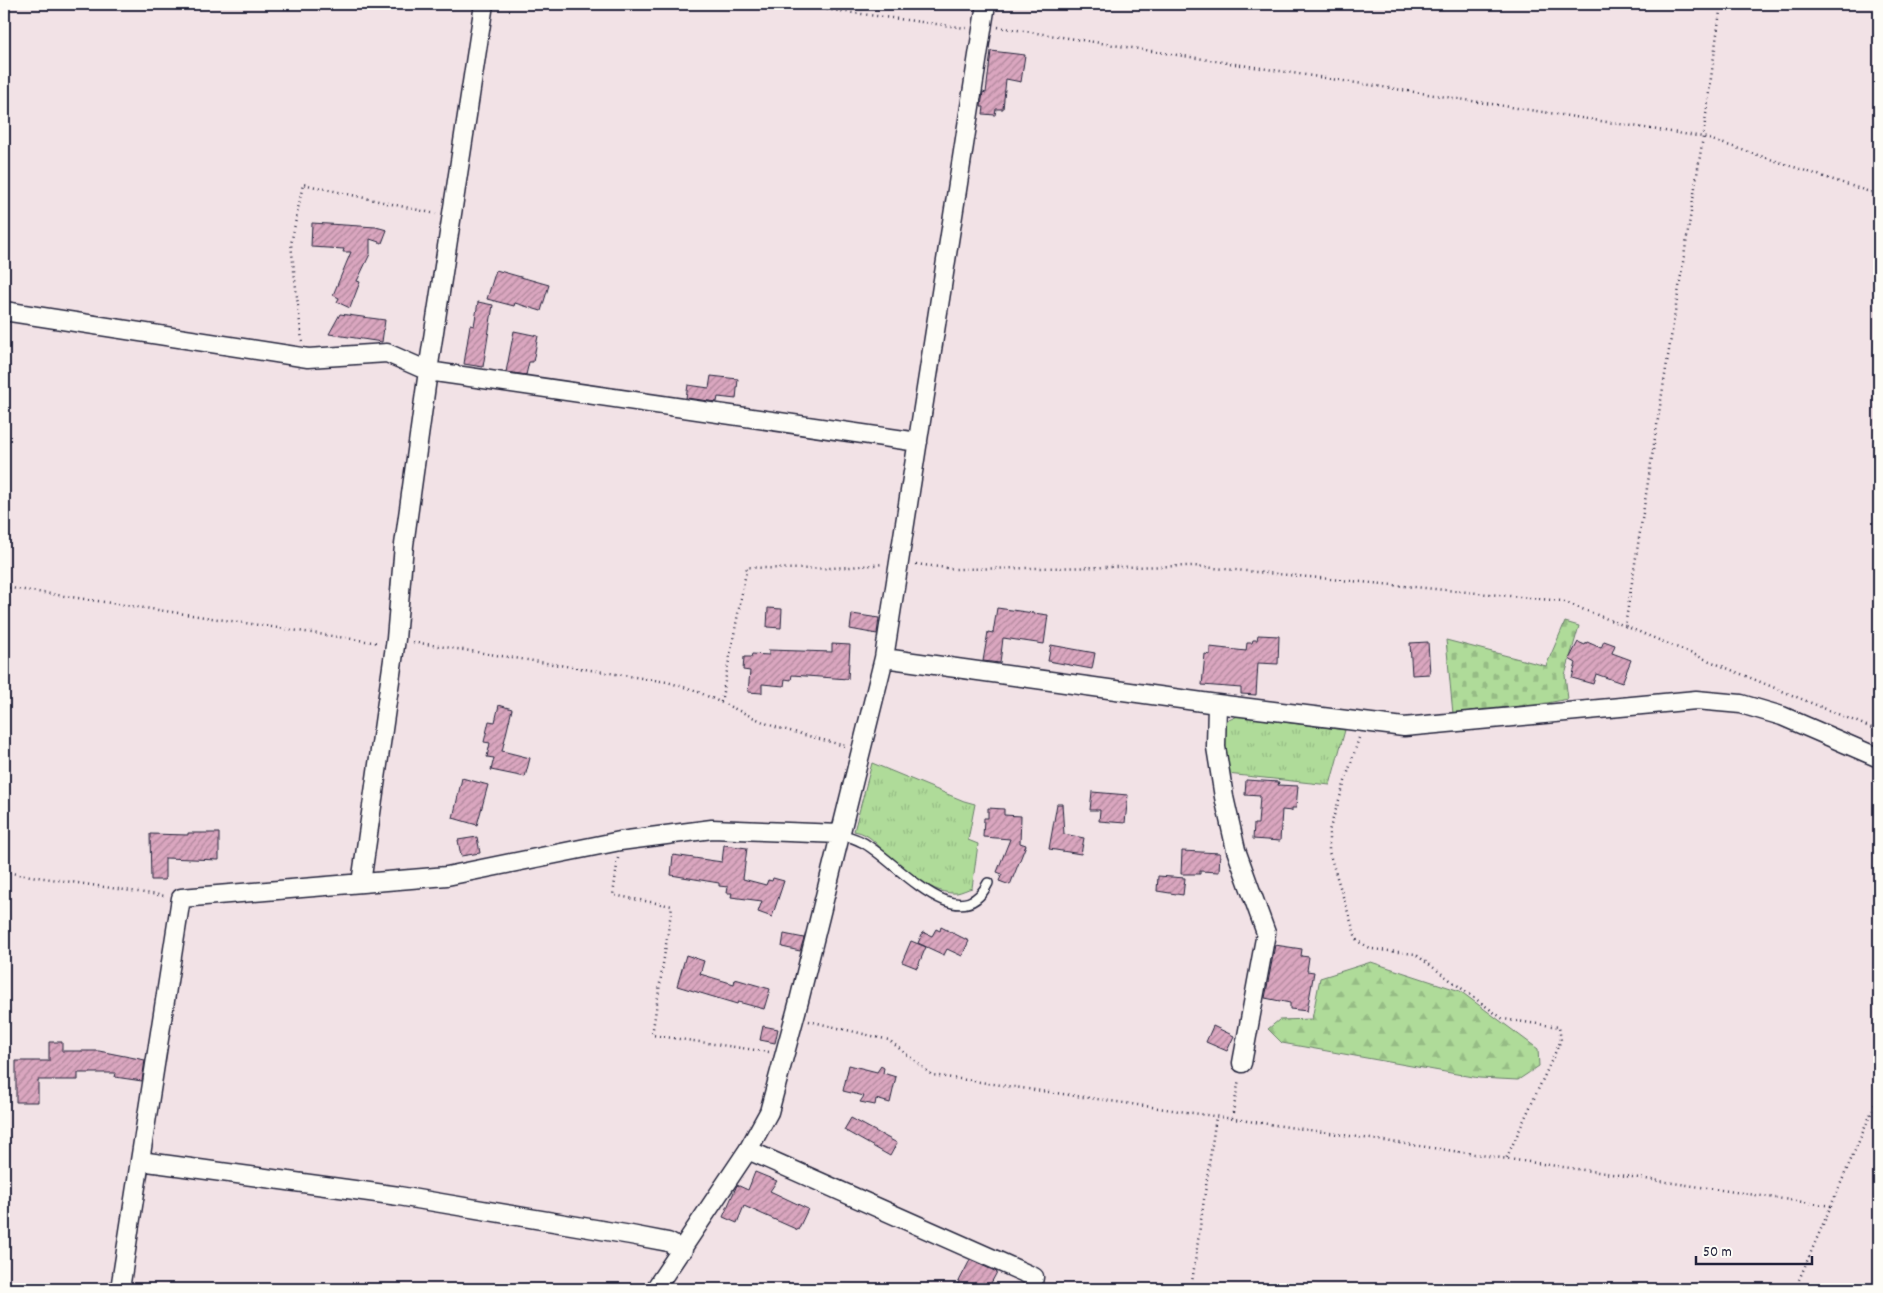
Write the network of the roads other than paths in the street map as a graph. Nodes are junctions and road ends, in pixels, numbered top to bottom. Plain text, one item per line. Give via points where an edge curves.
1 (484, 4) edge
2 (986, 4) edge
3 (4, 311) edge
4 (428, 371) junction
5 (918, 442) junction
6 (884, 658) junction
7 (1217, 704) junction
8 (1879, 758) edge
9 (840, 834) junction
10 (361, 883) junction
11 (988, 884) dead end
12 (1242, 1062) road end
13 (748, 1150) junction
14 (140, 1161) junction
15 (683, 1250) junction
16 (120, 1289) edge
17 (655, 1289) edge
18 (1032, 1289) edge

1 - 4 street
2 - 5 street
3 - 4 street via 304,357 387,353
4 - 5 street
4 - 10 street via 404,546 396,642
5 - 6 street
6 - 7 street
6 - 9 street
7 - 8 street via 1404,727 1696,700 1741,704 1782,716
7 - 12 street via 1216,747 1224,796 1236,850 1266,933
9 - 10 street via 712,829 620,841 447,876
9 - 11 lane via 862,842 940,901 971,902 982,896
9 - 13 street via 769,1112
10 - 14 street via 180,898
13 - 15 street
13 - 18 street via 1034,1276
14 - 15 street via 409,1198 640,1236 668,1242
14 - 16 street
15 - 17 street

